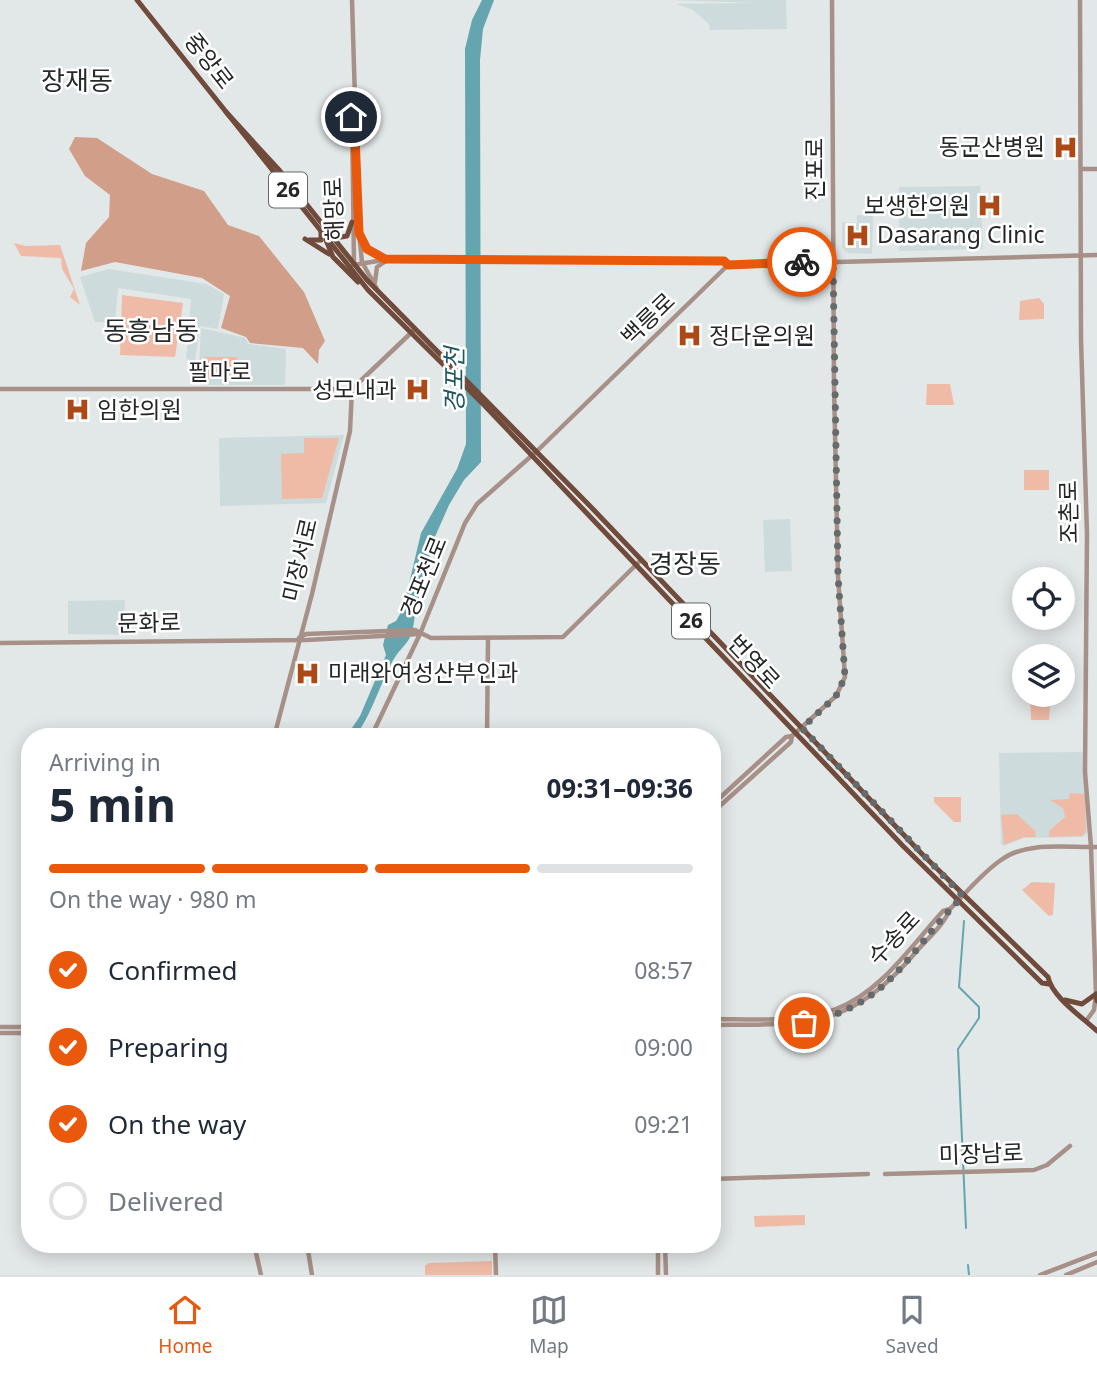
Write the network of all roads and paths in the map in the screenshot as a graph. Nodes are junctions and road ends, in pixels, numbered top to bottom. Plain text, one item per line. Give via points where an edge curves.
1 (137, 0) edge
2 (352, 0) edge
3 (832, 0) edge
4 (1080, 0) edge
5 (354, 111) junction
6 (226, 112) junction
7 (1082, 169) junction
8 (1097, 169) edge
9 (352, 222) junction
10 (320, 228) junction
11 (359, 233) junction
12 (328, 236) junction
13 (1083, 255) junction
14 (1097, 255) edge
15 (333, 257) junction
16 (390, 259) junction
17 (362, 262) junction
18 (833, 262) junction
19 (728, 265) junction
20 (352, 266) junction
21 (377, 288) junction
22 (368, 290) junction
23 (416, 328) junction
24 (410, 334) junction
25 (0, 389) edge
26 (352, 389) junction
27 (535, 453) junction
28 (548, 472) junction
29 (561, 476) junction
30 (577, 503) junction
31 (590, 506) junction
32 (597, 523) junction
33 (614, 531) junction
34 (639, 562) junction
35 (420, 634) junction
36 (298, 638) junction
37 (488, 638) junction
38 (0, 643) edge
39 (717, 644) junction
40 (776, 700) junction
41 (770, 705) junction
42 (276, 728) edge
43 (375, 728) edge
44 (488, 728) edge
45 (797, 732) junction
46 (721, 797) edge
47 (721, 805) edge
48 (1094, 847) edge
49 (961, 898) junction
50 (1096, 998) edge
51 (1063, 999) junction
52 (1086, 1021) junction
53 (721, 1022) edge
54 (0, 1027) edge
55 (21, 1027) edge
56 (1097, 1031) edge
57 (0, 1033) edge
58 (21, 1033) edge
59 (1069, 1146) dead end
60 (868, 1174) dead end
61 (886, 1174) dead end
62 (721, 1180) edge
63 (1097, 1252) edge
64 (256, 1253) edge
65 (308, 1253) edge
66 (495, 1253) edge
67 (658, 1253) edge
68 (665, 1253) edge
69 (1097, 1262) edge
70 (261, 1275) edge
71 (312, 1275) edge
72 (496, 1275) edge
73 (658, 1275) edge
74 (666, 1275) edge
75 (1040, 1275) edge
76 (1066, 1275) edge

1 - 6 main road, 중앙로 / 26
2 - 5 street, 해망로
3 - 18 street, 진포로
4 - 7 street, 조촌로
5 - 9 street, 해망로
5 - 11 street, 해망로
6 - 10 main road, 중앙로 / 26
6 - 12 main road, 중앙로 / 26 via 280,171
7 - 8 street
7 - 13 street, 조촌로
9 - 12 main road via 345,238
9 - 20 street, 해망로
10 - 12 main road, 중앙로 / 26
10 - 15 main road via 321,240 305,239
11 - 16 street via 367,249
11 - 17 street, 해망로
12 - 15 main road
12 - 20 main road, 중앙로 / 26
13 - 14 street
13 - 18 street
13 - 48 street, 조촌로 via 1085,772
15 - 22 main road
16 - 17 street
16 - 19 street via 724,261
16 - 21 street via 377,267
17 - 20 street
17 - 21 street
18 - 19 street
18 - 45 street, 진포로 via 838,576 845,677 836,696
19 - 27 street, 백릉로
20 - 21 main road, 번영로 / 26
20 - 22 main road, 번영로 / 26
21 - 23 main road, 번영로 / 26
22 - 24 main road, 번영로 / 26
23 - 24 street
23 - 27 main road, 번영로 / 26
24 - 26 street
24 - 27 main road, 번영로 / 26
25 - 26 street, 팔마로
26 - 36 street, 미장서로 via 350,431
27 - 28 main road, 번영로 / 26
27 - 29 main road, 번영로 / 26
27 - 35 street, 경포천로 via 477,504
28 - 29 main road
28 - 30 main road, 번영로 / 26
29 - 31 main road, 번영로 / 26
30 - 31 main road
30 - 32 main road, 번영로 / 26
31 - 33 main road, 번영로 / 26
32 - 33 main road
32 - 34 main road, 번영로 / 26
33 - 34 main road, 번영로 / 26
34 - 37 street, 문화로 via 563,637
34 - 39 main road, 번영로 / 26
35 - 36 street, 문화로
35 - 36 street, 문화로 via 415,630 383,631
35 - 37 street, 문화로
35 - 43 street, 경포천로
36 - 38 street, 문화로
36 - 42 street, 미장서로
37 - 44 street
39 - 40 main road, 번영로 / 26
39 - 41 main road, 번영로 / 26
40 - 41 main road
40 - 45 main road, 번영로 / 26
41 - 45 main road, 번영로 / 26
45 - 46 street, 진포로
45 - 47 street, 진포로
45 - 49 main road, 번영로 / 26
48 - 49 street, 수송로 via 1020,850 1002,858
48 - 50 street, 조촌로
49 - 51 main road, 번영로 / 26 via 1048,977
49 - 53 street, 수송로 via 899,971 846,1012 804,1023
50 - 51 main road via 1082,1004
50 - 52 street, 조촌로
51 - 52 main road, 번영로 / 26
52 - 56 main road, 번영로 / 26
54 - 55 street
57 - 58 street
59 - 61 street, 미장남로 via 1034,1170
60 - 62 street
63 - 75 street
64 - 70 street
65 - 71 street
66 - 72 street
67 - 73 street
68 - 74 street
69 - 76 street

